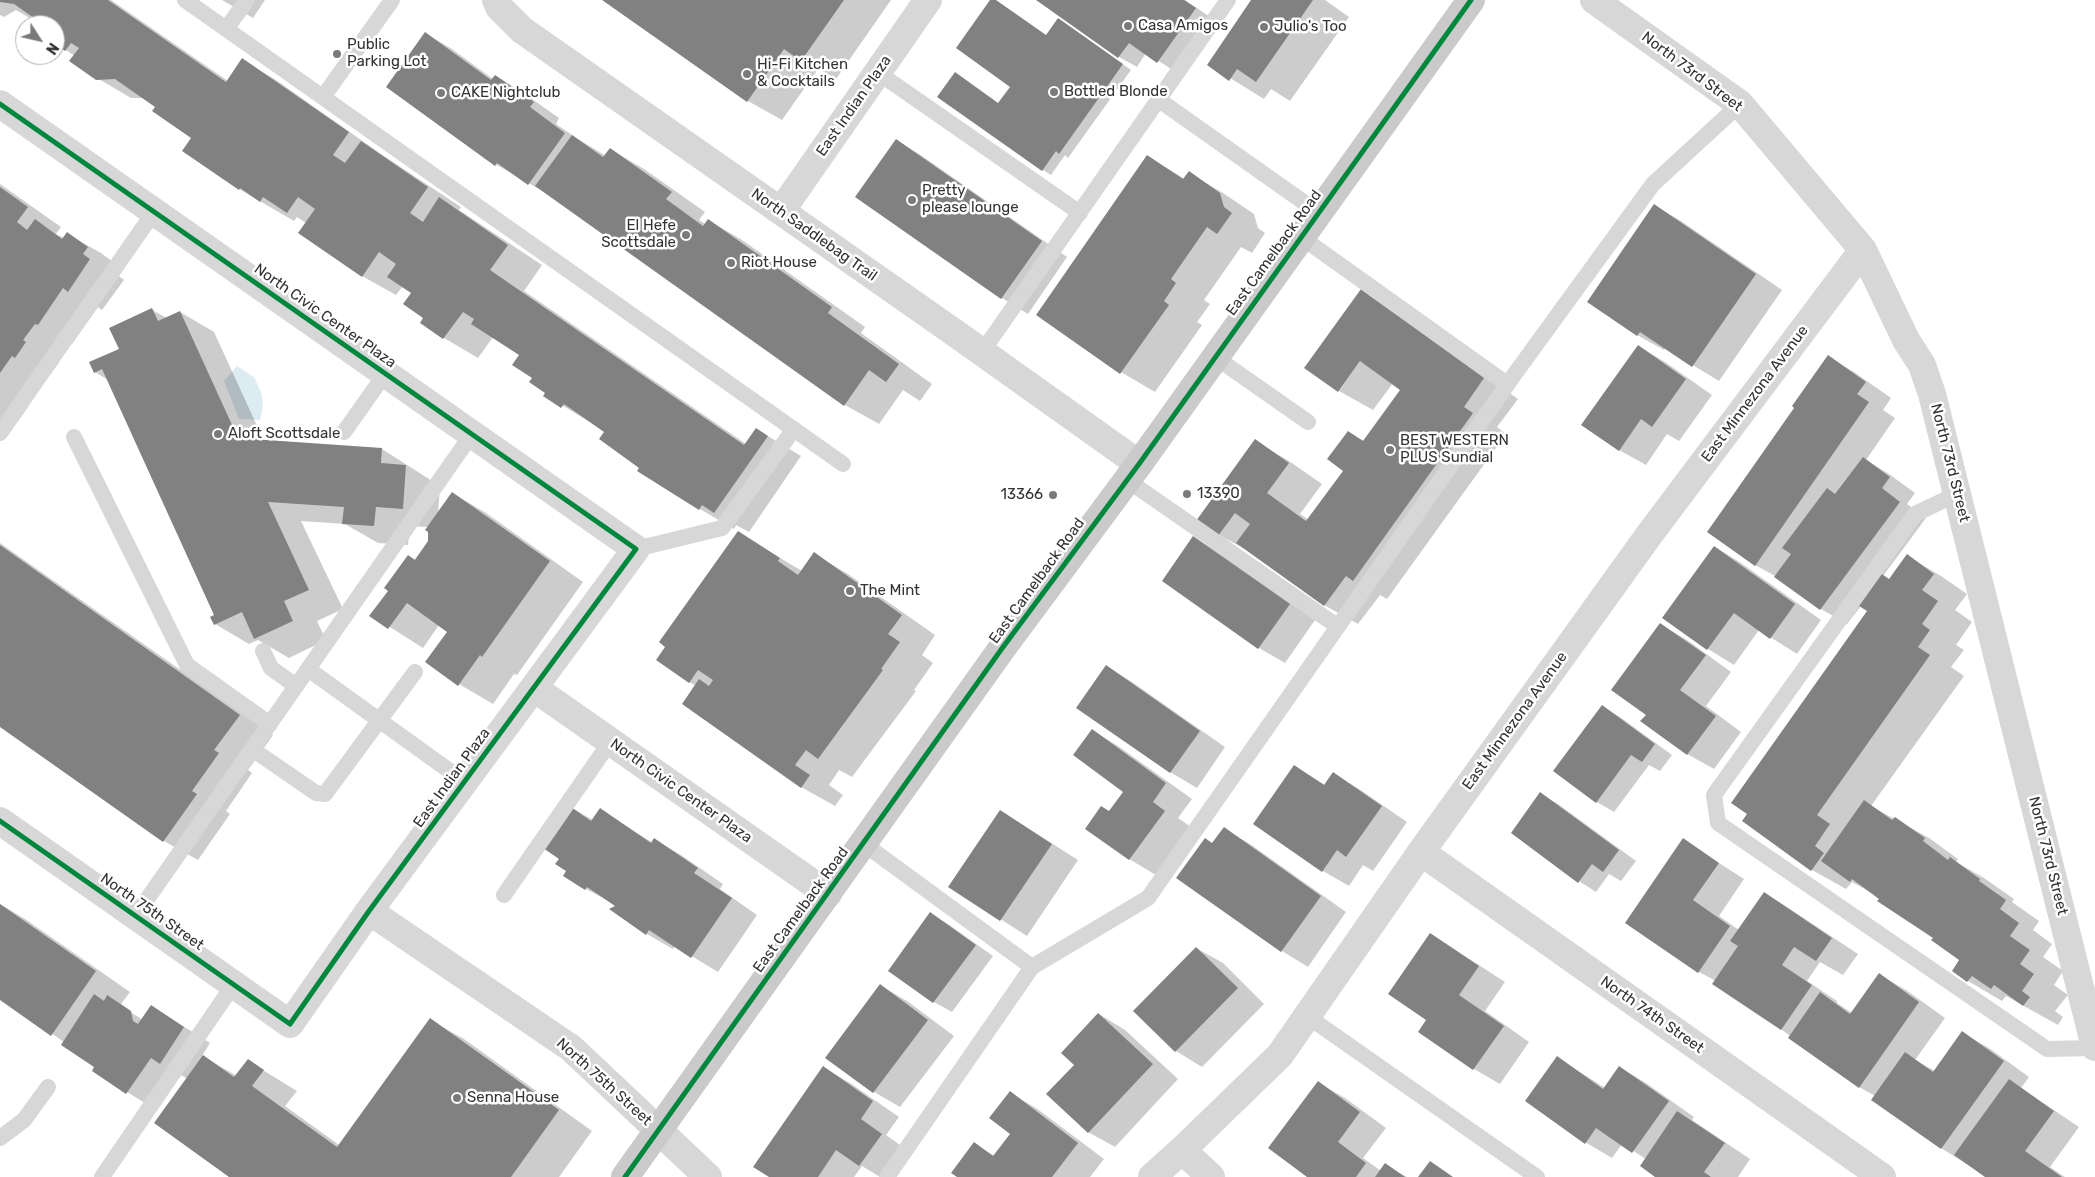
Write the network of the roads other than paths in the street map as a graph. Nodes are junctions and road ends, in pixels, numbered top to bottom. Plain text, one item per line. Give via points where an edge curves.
1 (185, 0) edge
2 (247, 0) edge
3 (392, 0) edge
4 (496, 0) edge
5 (928, 0) edge
6 (1228, 0) edge
7 (1471, 0) edge
8 (1594, 0) edge
9 (226, 29) junction
10 (877, 72) junction
11 (323, 97) junction
12 (1159, 100) junction
13 (0, 104) edge
14 (1740, 104) junction
15 (781, 211) junction
16 (154, 212) junction
17 (1080, 213) junction
18 (1319, 213) junction
19 (1301, 237) junction
20 (1863, 250) junction
21 (982, 352) junction
22 (1215, 356) junction
23 (385, 374) junction
24 (1508, 384) junction
25 (1308, 422) dead end
26 (794, 429) junction
27 (344, 432) dead end
28 (0, 433) edge
29 (472, 434) junction
30 (74, 436) dead end
31 (844, 464) dead end
32 (1133, 472) junction
33 (1957, 494) junction
34 (636, 550) junction
35 (1337, 626) junction
36 (263, 651) dead end
37 (308, 669) junction
38 (415, 672) dead end
39 (296, 686) junction
40 (534, 688) junction
41 (379, 720) junction
42 (270, 724) junction
43 (610, 742) junction
44 (252, 749) junction
45 (465, 782) junction
46 (0, 821) edge
47 (864, 844) junction
48 (1421, 852) junction
49 (828, 894) junction
50 (504, 895) dead end
51 (369, 911) junction
52 (136, 915) junction
53 (1032, 967) junction
54 (2087, 976) edge
55 (234, 984) junction
56 (1307, 1016) junction
57 (290, 1024) joint
58 (2095, 1048) edge
59 (48, 1087) dead end
60 (658, 1130) junction
61 (0, 1138) edge
62 (1182, 1150) junction
63 (102, 1177) edge
64 (625, 1177) edge
65 (708, 1177) edge
66 (886, 1177) edge
67 (1152, 1177) edge
68 (1211, 1177) edge
69 (1537, 1177) edge
70 (1882, 1177) edge

1 - 9 lane
2 - 9 lane
3 - 11 lane
4 - 15 street, North Saddlebag Trail via 522,30
5 - 10 street, East Indian Plaza
6 - 12 lane
7 - 18 main road, East Camelback Road
8 - 14 street, North 73rd Street
9 - 11 lane
10 - 15 street, East Indian Plaza
10 - 17 lane
11 - 26 lane
12 - 17 lane
12 - 18 lane
13 - 16 street, North Civic Center Plaza
14 - 20 street, North 73rd Street
14 - 24 lane via 1653,184
15 - 21 street, North Saddlebag Trail
16 - 23 street, North Civic Center Plaza
16 - 28 lane
17 - 21 lane
18 - 19 main road, East Camelback Road
19 - 22 main road, East Camelback Road
19 - 24 lane
20 - 33 street, North 73rd Street via 1906,340 1922,365
20 - 48 street, East Minnezona Avenue via 1649,535
21 - 32 street, North Saddlebag Trail
22 - 25 lane
22 - 32 main road, East Camelback Road
23 - 27 lane
23 - 29 street, North Civic Center Plaza
24 - 35 lane
26 - 31 lane
26 - 34 lane via 722,528
29 - 34 street, North Civic Center Plaza
29 - 37 lane
30 - 42 lane via 187,665
32 - 35 lane
32 - 47 main road, East Camelback Road via 1003,647
33 - 54 street, North 73rd Street
33 - 58 lane via 1916,514 1714,795 1718,823 2047,1049
34 - 40 street, East Indian Plaza
35 - 53 lane via 1148,898
36 - 39 lane via 271,668
37 - 39 lane
37 - 41 lane
38 - 41 lane
39 - 42 lane
40 - 43 street, North Civic Center Plaza
40 - 45 street, East Indian Plaza
41 - 44 lane via 325,794 316,793
41 - 45 lane
42 - 44 lane
43 - 49 street, North Civic Center Plaza
43 - 50 lane
44 - 52 lane
45 - 51 street, East Indian Plaza
46 - 52 street, North 75th Street
47 - 49 main road, East Camelback Road
47 - 53 lane
48 - 56 street, East Minnezona Avenue
48 - 70 street, North 74th Street
49 - 60 main road, East Camelback Road
51 - 57 street, East Indian Plaza
51 - 60 street, North 75th Street via 571,1048
52 - 55 street, North 75th Street
53 - 66 lane
54 - 58 street, North 73rd Street
55 - 57 street, North 75th Street
55 - 63 lane
56 - 62 street, East Minnezona Avenue via 1280,1055
56 - 69 lane
59 - 61 lane via 24,1120
60 - 64 main road, East Camelback Road
60 - 65 street, North 75th Street
62 - 67 street, East Minnezona Avenue
62 - 68 street

